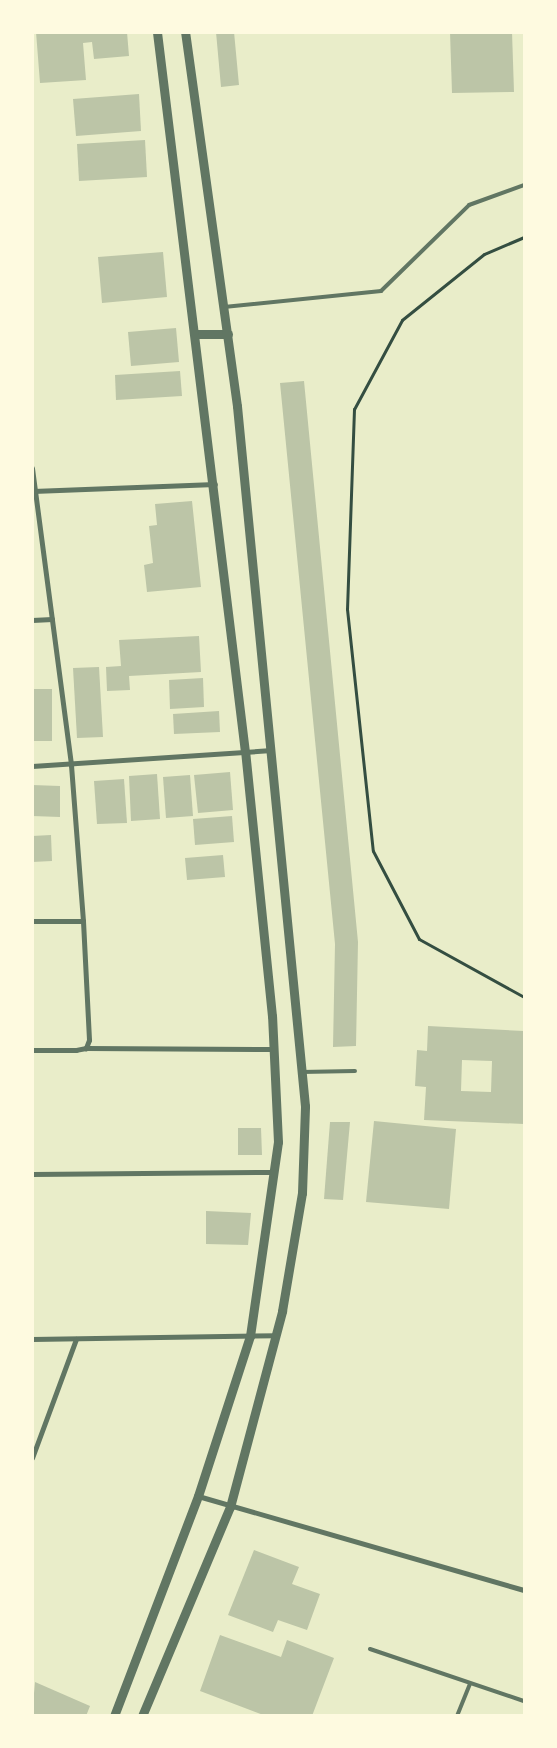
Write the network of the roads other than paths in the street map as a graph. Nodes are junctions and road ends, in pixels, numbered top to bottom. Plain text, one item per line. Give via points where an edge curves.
1 (157, 32) edge
2 (184, 32) edge
3 (524, 185) edge
4 (224, 307) junction
5 (197, 334) junction
6 (228, 334) junction
7 (32, 468) edge
8 (215, 484) junction
9 (34, 491) edge
10 (52, 619) junction
11 (32, 620) edge
12 (272, 750) junction
13 (245, 752) junction
14 (71, 765) junction
15 (32, 766) edge
16 (83, 920) junction
17 (32, 921) edge
18 (86, 1048) junction
19 (274, 1049) junction
20 (32, 1050) edge
21 (355, 1071) dead end
22 (301, 1072) junction
23 (276, 1172) junction
24 (32, 1174) edge
25 (276, 1335) junction
26 (250, 1336) junction
27 (32, 1338) edge
28 (76, 1338) junction
29 (32, 1458) edge
30 (198, 1496) junction
31 (230, 1507) junction
32 (524, 1590) edge
33 (370, 1649) dead end
34 (470, 1683) junction
35 (524, 1701) edge
36 (114, 1716) edge
37 (142, 1716) edge
38 (457, 1716) edge

1 - 5 street
2 - 4 street
3 - 4 lane via 468,205 381,291
4 - 6 street
5 - 6 street
5 - 8 street
6 - 12 street
7 - 9 street
8 - 9 street
8 - 13 street
9 - 10 street
10 - 11 street
10 - 14 street
12 - 13 street
12 - 22 street
13 - 14 street
13 - 19 street
14 - 15 street
14 - 16 street
16 - 17 street
16 - 18 street
18 - 19 street
18 - 20 street
19 - 23 street
21 - 22 lane
22 - 25 street via 302,1193
23 - 24 street
23 - 26 street
25 - 26 street
25 - 31 street
26 - 28 street
26 - 30 street
27 - 28 street
28 - 29 street
30 - 31 street
30 - 36 street
31 - 32 street
31 - 37 street
33 - 34 lane
34 - 35 lane
34 - 38 lane

